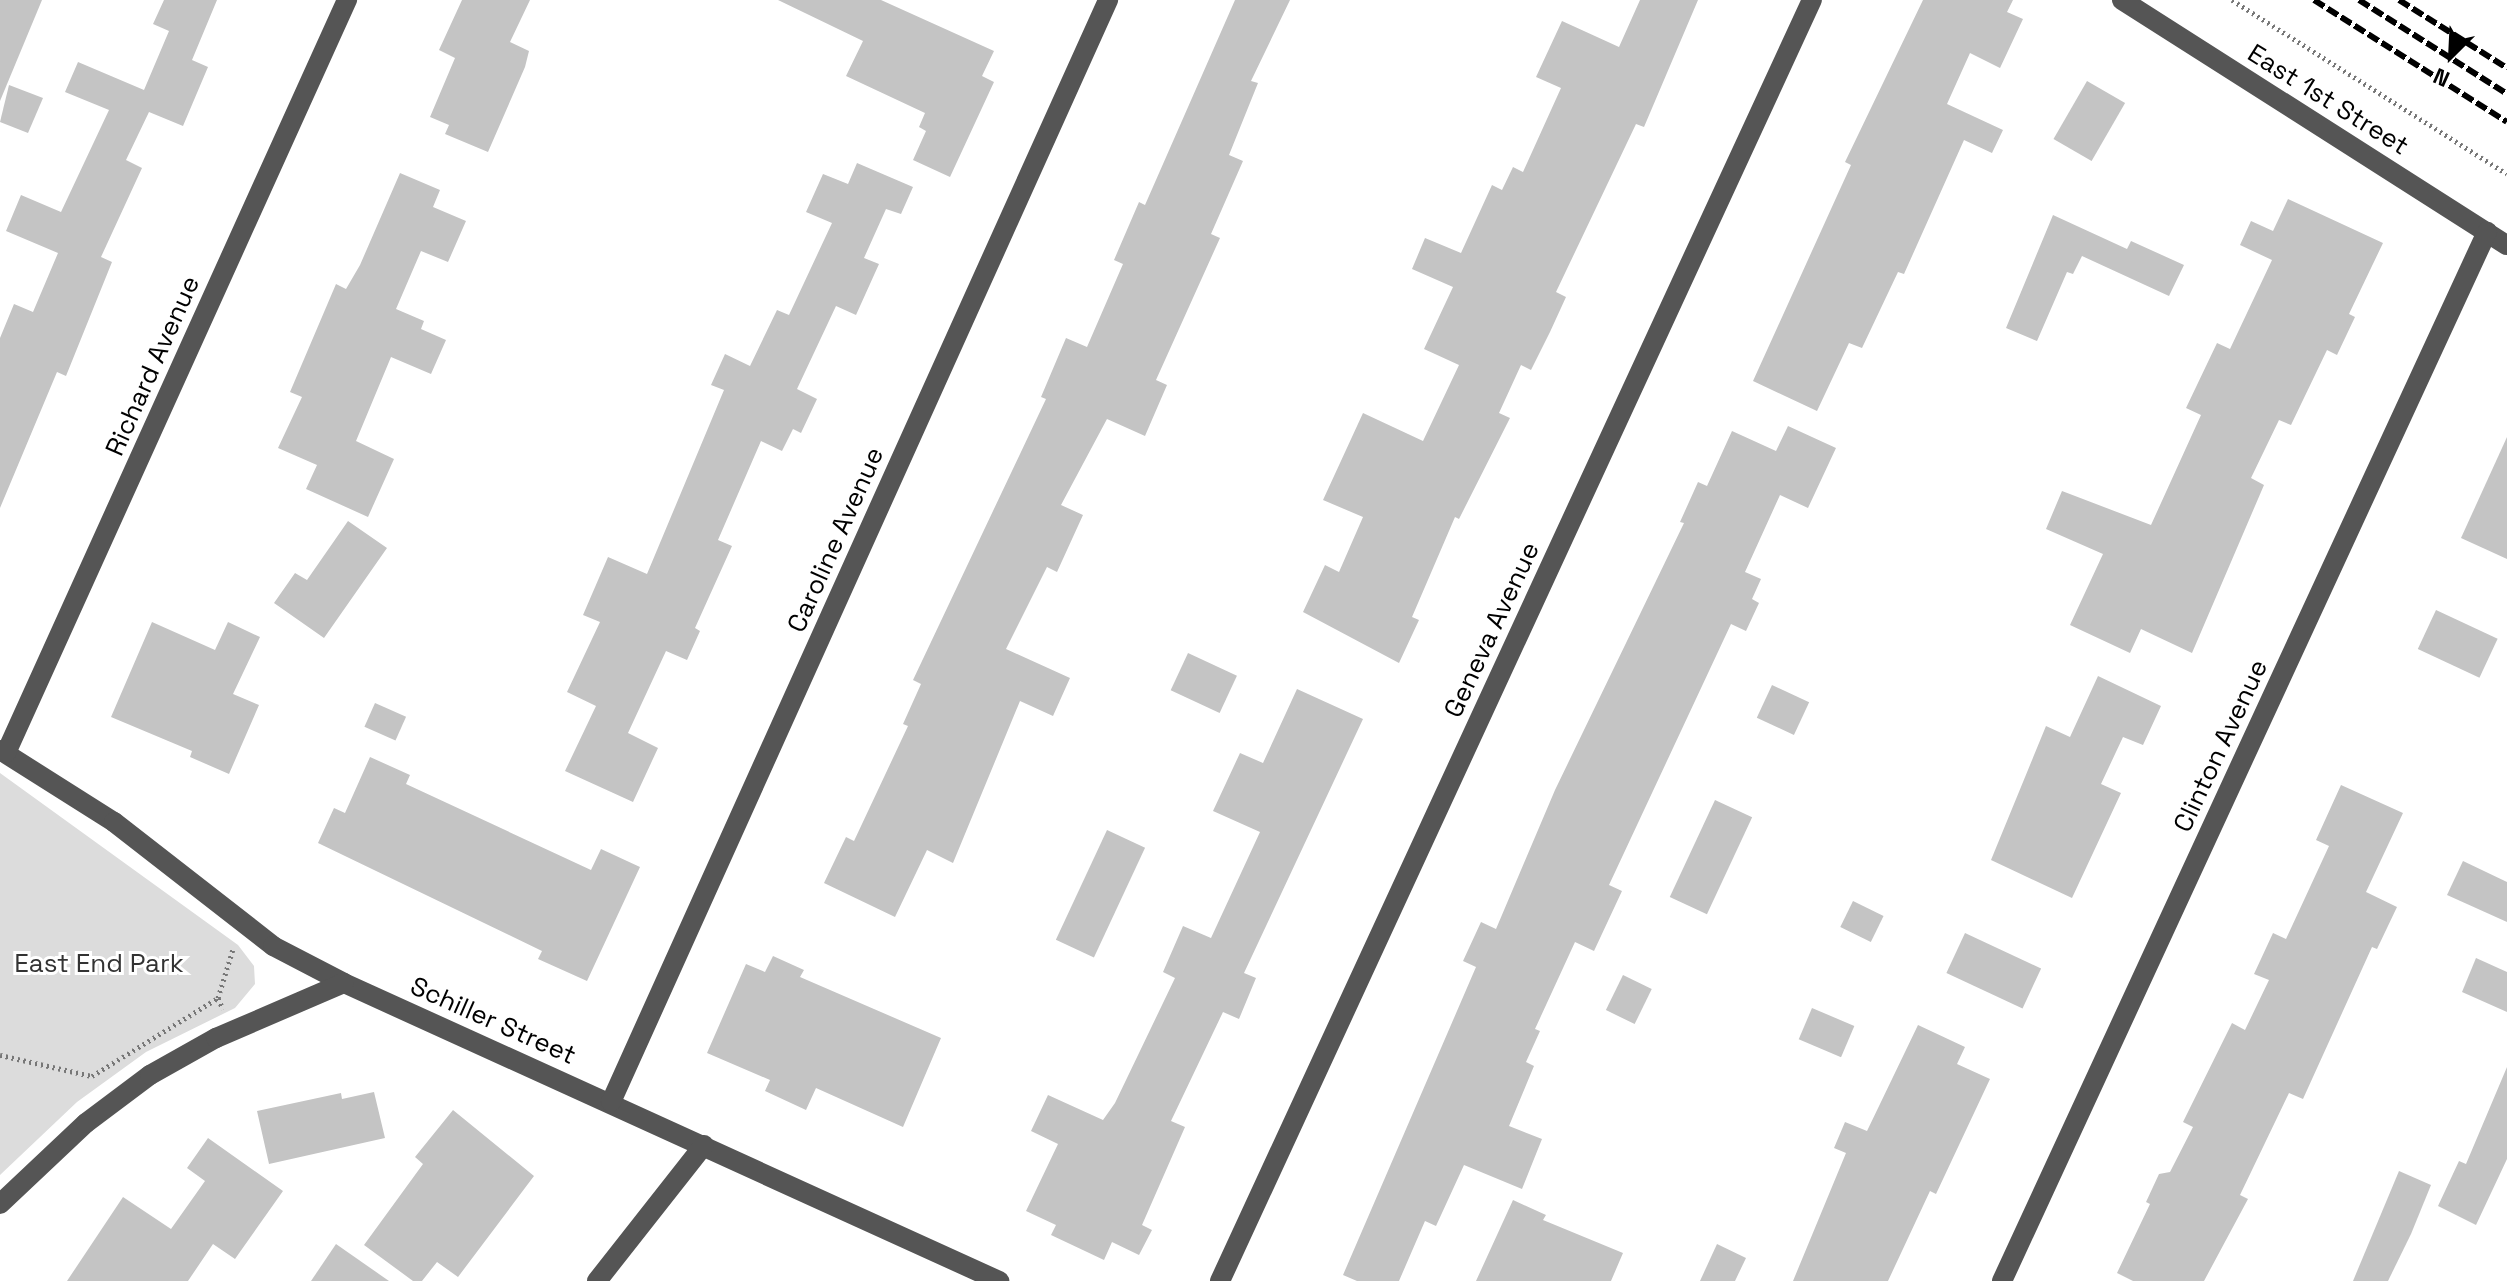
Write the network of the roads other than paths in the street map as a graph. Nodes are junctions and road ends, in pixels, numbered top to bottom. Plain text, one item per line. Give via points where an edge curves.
1 (347, 0) edge
2 (1108, 0) edge
3 (1812, 0) edge
4 (2122, 0) edge
5 (2487, 232) junction
6 (2507, 245) edge
7 (3, 751) edge
8 (344, 983) junction
9 (611, 1102) junction
10 (704, 1145) junction
11 (0, 1204) edge
12 (597, 1281) edge
13 (999, 1281) edge
14 (1220, 1281) edge
15 (2002, 1281) edge

1 - 7 street, Richard Avenue
2 - 9 street, Caroline Avenue
3 - 14 street, Geneva Avenue
4 - 5 street, East 1st Street
5 - 6 street, East 1st Street
5 - 15 street, Clinton Avenue
7 - 8 street, Schiller Street via 114,822 273,946
8 - 9 street, Schiller Street
8 - 11 street via 150,1075 86,1123
9 - 10 street, Schiller Street
10 - 12 street
10 - 13 street, Schiller Street

